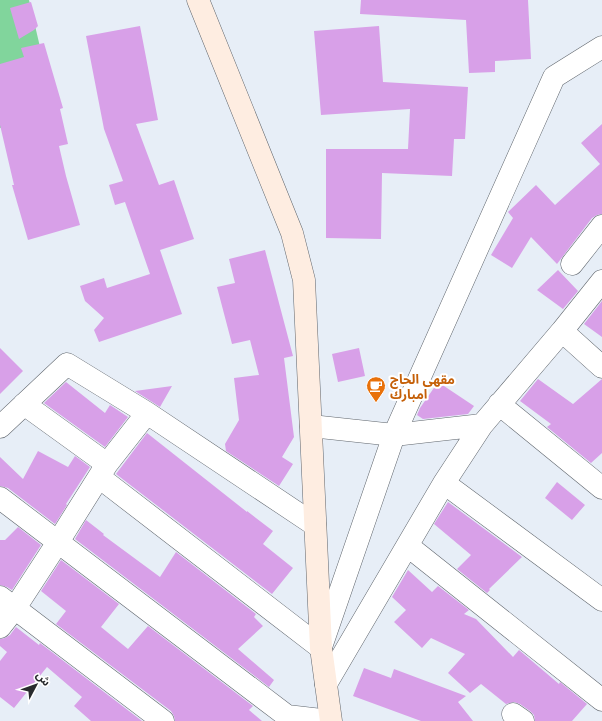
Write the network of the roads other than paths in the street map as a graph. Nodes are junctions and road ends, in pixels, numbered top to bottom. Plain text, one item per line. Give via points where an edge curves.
1 (198, 0) edge
2 (602, 46) edge
3 (602, 226) edge
4 (572, 264) dead end
5 (602, 281) edge
6 (562, 331) junction
7 (602, 367) edge
8 (24, 404) junction
9 (499, 404) junction
10 (147, 413) junction
11 (482, 425) junction
12 (311, 426) junction
13 (0, 427) edge
14 (394, 435) junction
15 (103, 470) junction
16 (444, 482) junction
17 (602, 488) edge
18 (0, 498) edge
19 (315, 525) junction
20 (58, 542) junction
21 (408, 546) junction
22 (602, 600) edge
23 (7, 602) edge
24 (0, 627) edge
25 (321, 648) junction
26 (326, 684) junction
27 (602, 700) edge
28 (163, 721) edge
29 (331, 721) edge

1 - 12 main road via 292,233 301,266 304,280
2 - 14 street via 554,77
3 - 4 street
5 - 6 street
6 - 7 street
6 - 9 street
8 - 10 street via 67,364
8 - 13 street
8 - 15 street
9 - 11 street
9 - 17 street
10 - 15 street
10 - 19 street
11 - 14 street
11 - 16 street
12 - 14 street
12 - 19 main road
14 - 25 street
15 - 20 street
15 - 25 street
16 - 21 street
16 - 22 street
18 - 20 street
19 - 25 main road
20 - 23 street
20 - 29 street via 287,716
21 - 26 street
21 - 27 street
23 - 24 street
23 - 28 street
25 - 26 main road
26 - 29 main road

